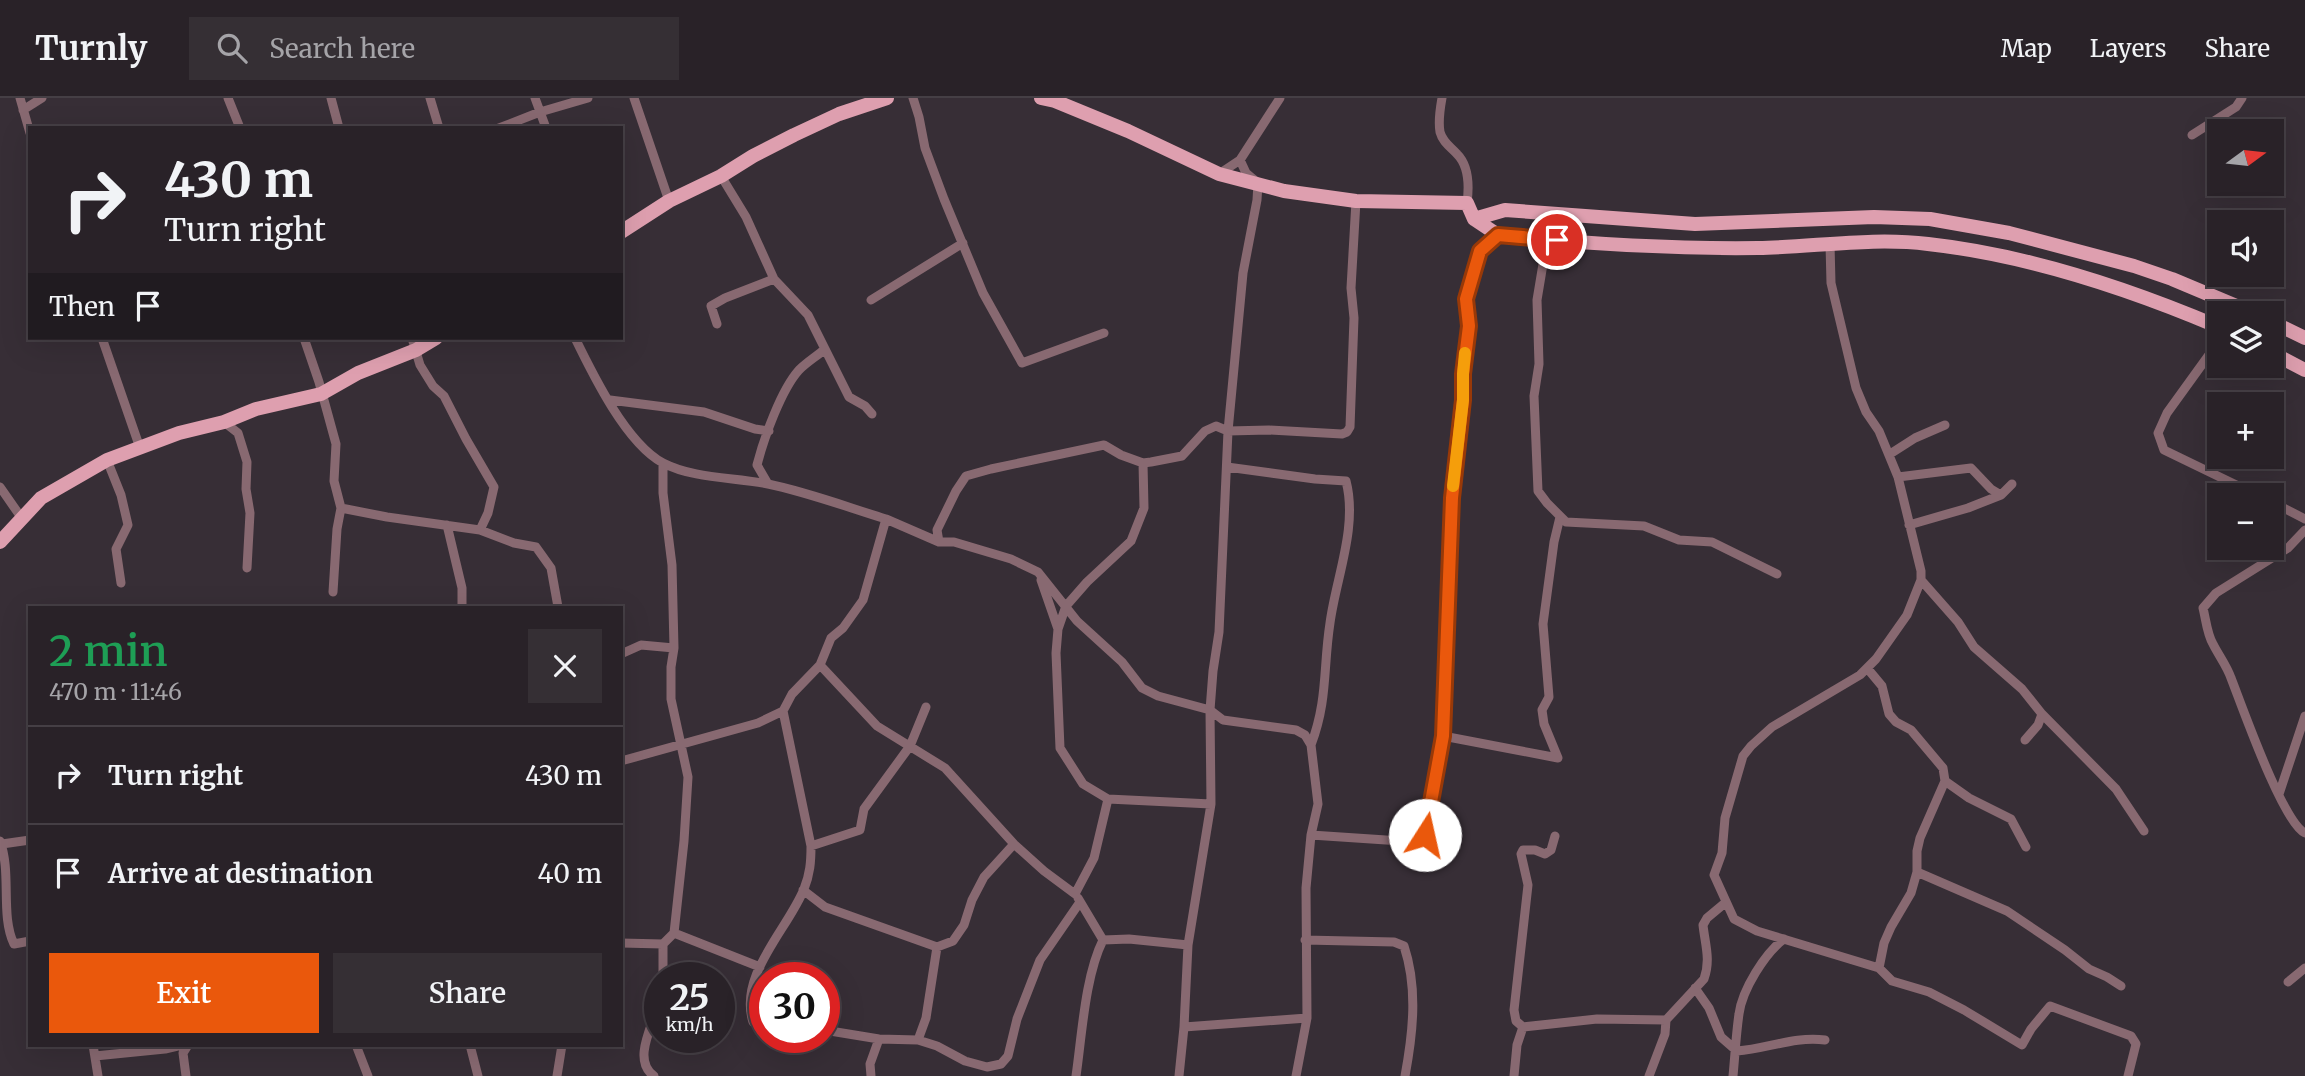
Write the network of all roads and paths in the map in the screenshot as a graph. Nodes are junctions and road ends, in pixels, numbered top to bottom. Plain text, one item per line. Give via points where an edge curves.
1 (20, 98) edge
2 (42, 98) edge
3 (228, 98) edge
4 (331, 98) edge
5 (430, 98) edge
6 (535, 98) edge
7 (589, 98) edge
8 (634, 98) edge
9 (887, 98) edge
10 (913, 98) edge
11 (1041, 98) edge
12 (1280, 98) edge
13 (1442, 98) edge
14 (2242, 98) edge
15 (23, 110) junction
16 (540, 111) junction
17 (28, 126) edge
18 (239, 126) edge
19 (338, 126) edge
20 (438, 126) edge
21 (504, 126) edge
22 (545, 126) edge
23 (2192, 135) dead end
24 (1240, 160) junction
25 (1219, 174) junction
26 (722, 176) junction
27 (1258, 183) junction
28 (669, 201) junction
29 (1356, 201) junction
30 (1466, 203) junction
31 (1474, 219) junction
32 (623, 231) edge
33 (1498, 235) junction
34 (1535, 239) junction
35 (963, 243) junction
36 (1830, 244) junction
37 (774, 279) junction
38 (871, 300) dead end
39 (2224, 301) edge
40 (2207, 322) edge
41 (717, 324) dead end
42 (2284, 328) edge
43 (1104, 333) dead end
44 (2305, 338) edge
45 (103, 340) edge
46 (305, 340) edge
47 (576, 340) edge
48 (414, 344) edge
49 (825, 349) junction
50 (2207, 358) edge
51 (2284, 359) edge
52 (2305, 370) edge
53 (321, 394) junction
54 (610, 400) junction
55 (872, 414) dead end
56 (224, 422) junction
57 (1945, 425) dead end
58 (769, 431) junction
59 (1228, 431) junction
60 (140, 448) junction
61 (1888, 452) junction
62 (107, 460) junction
63 (663, 463) junction
64 (1143, 463) junction
65 (1227, 467) junction
66 (1898, 477) junction
67 (2232, 483) edge
68 (768, 484) junction
69 (2011, 484) dead end
70 (0, 487) edge
71 (2001, 495) junction
72 (341, 508) junction
73 (2284, 508) edge
74 (1560, 517) junction
75 (886, 519) junction
76 (2305, 519) edge
77 (23, 520) junction
78 (447, 525) junction
79 (1909, 525) junction
80 (480, 530) junction
81 (2305, 530) edge
82 (0, 542) edge
83 (939, 542) junction
84 (247, 568) dead end
85 (1038, 572) junction
86 (1777, 574) dead end
87 (1921, 580) junction
88 (121, 583) dead end
89 (333, 592) dead end
90 (462, 606) edge
91 (558, 606) edge
92 (1066, 606) junction
93 (1058, 629) junction
94 (674, 648) junction
95 (623, 653) edge
96 (820, 665) junction
97 (1867, 668) junction
98 (926, 707) dead end
99 (1210, 710) junction
100 (783, 711) junction
101 (2042, 715) junction
102 (2305, 716) edge
103 (1443, 736) junction
104 (2025, 740) dead end
105 (682, 743) junction
106 (1311, 745) junction
107 (910, 746) junction
108 (623, 760) edge
109 (1945, 780) junction
110 (2279, 794) junction
111 (1108, 799) junction
112 (1211, 804) junction
113 (2144, 831) dead end
114 (2305, 833) edge
115 (1311, 835) junction
116 (1555, 836) dead end
117 (28, 840) edge
118 (1, 842) edge
119 (1014, 844) junction
120 (811, 846) junction
121 (2026, 847) dead end
122 (1917, 872) junction
123 (803, 890) junction
124 (1077, 898) junction
125 (1725, 902) junction
126 (674, 933) junction
127 (1784, 939) junction
128 (1103, 940) junction
129 (1305, 940) junction
130 (28, 941) edge
131 (623, 943) edge
132 (663, 944) junction
133 (1188, 945) junction
134 (937, 947) junction
135 (663, 962) edge
136 (762, 962) edge
137 (749, 963) edge
138 (1879, 968) junction
139 (2305, 968) edge
140 (2288, 982) dead end
141 (2121, 986) dead end
142 (1695, 988) junction
143 (1307, 1018) junction
144 (1666, 1020) junction
145 (1184, 1027) junction
146 (1523, 1027) junction
147 (840, 1033) edge
148 (878, 1040) junction
149 (918, 1040) junction
150 (1825, 1040) dead end
151 (93, 1047) edge
152 (173, 1047) edge
153 (187, 1047) edge
154 (357, 1047) edge
155 (471, 1047) edge
156 (562, 1047) edge
157 (644, 1048) edge
158 (1737, 1051) junction
159 (95, 1056) junction
160 (98, 1076) edge
161 (186, 1076) edge
162 (368, 1076) edge
163 (478, 1076) edge
164 (557, 1076) edge
165 (654, 1076) edge
166 (871, 1076) edge
167 (1076, 1076) edge
168 (1179, 1076) edge
169 (1296, 1076) edge
170 (1405, 1076) edge
171 (1514, 1076) edge
172 (1650, 1076) edge
173 (1733, 1076) edge
174 (2129, 1076) edge

1 - 15 street
2 - 15 street
3 - 18 street
4 - 19 street
5 - 20 street
6 - 16 street
7 - 16 street
8 - 28 street
9 - 26 main road via 794,135
10 - 35 street via 925,148
11 - 25 main road via 1128,131
12 - 24 street
13 - 30 street via 1440,133 1462,160
14 - 23 street via 2236,107
15 - 17 street
16 - 21 street
16 - 22 street
24 - 25 street
24 - 27 street
25 - 27 main road
26 - 28 main road
26 - 37 street
27 - 29 main road
27 - 59 street via 1243,273
28 - 32 main road
29 - 30 main road
29 - 59 street via 1350,427 1342,435
30 - 31 main road
31 - 33 main road
31 - 39 main road via 1505,210 1695,224 1930,219 2009,233 2134,265
33 - 34 main road
33 - 103 street via 1480,251 1466,299 1469,326 1452,498
34 - 36 main road via 1696,249
34 - 74 street via 1546,246 1536,300 1538,491
35 - 38 street
35 - 43 street via 983,293 1022,363
36 - 40 main road via 1928,244 2003,257 2123,289
36 - 61 street via 1831,282 1856,388
37 - 41 street via 711,306
37 - 49 street via 808,316
42 - 44 main road
45 - 60 street
46 - 53 street
47 - 54 street
48 - 53 main road
48 - 80 street via 420,365 444,396 494,487
49 - 55 street via 849,397
49 - 58 street via 798,371
50 - 67 street via 2158,433 2164,450
51 - 52 main road
53 - 56 main road via 256,409
53 - 72 street via 336,444 334,481
54 - 58 street via 704,412
54 - 63 street via 633,438
56 - 60 main road
56 - 84 street via 238,433 247,462
57 - 61 street
58 - 68 street via 757,465
59 - 64 street via 1216,426 1205,431 1182,456
59 - 65 street
60 - 62 main road
61 - 66 street
62 - 77 main road via 41,498
62 - 88 street via 128,525 116,549
63 - 68 street
63 - 94 street
64 - 83 street via 1104,445 967,476 937,530
64 - 92 street via 1144,509 1132,541
65 - 99 street via 1219,632
65 - 106 street via 1346,481 1350,496 1347,533 1329,624 1325,692
66 - 71 street via 1971,468
66 - 79 street
68 - 75 street
69 - 71 street
70 - 77 street
71 - 79 street
72 - 78 street
72 - 89 street
73 - 76 street
74 - 86 street via 1566,522 1644,526 1679,540 1712,542
74 - 103 street via 1543,624 1549,697 1542,710 1559,758
75 - 83 street
75 - 96 street via 863,600 831,638
77 - 82 main road
78 - 80 street
78 - 90 street
79 - 87 street
80 - 91 street via 537,547 551,568
81 - 110 street via 2288,548 2216,593 2203,608 2211,641 2230,674
83 - 85 street via 1011,559
85 - 92 street
85 - 93 street
87 - 97 street via 1906,615
87 - 101 street via 1974,647 2022,689
92 - 93 street
92 - 99 street via 1142,688
93 - 111 street via 1060,748 1083,784
94 - 95 street via 641,645
94 - 105 street via 671,699
96 - 100 street via 792,694
96 - 107 street via 877,726
97 - 109 street via 1882,686 1889,713 1911,730 1943,768
97 - 125 street via 1772,727 1744,756 1714,875
98 - 107 street
99 - 106 street via 1223,720 1296,730
99 - 112 street
100 - 105 street via 758,723
100 - 120 street
101 - 104 street
101 - 113 street via 2116,789
102 - 110 street
103 - 115 street via 1422,839
105 - 108 street
105 - 126 street via 688,777
106 - 115 street via 1318,804
107 - 119 street via 945,768
107 - 120 street via 864,809 860,830
109 - 121 street via 2011,819
109 - 122 street via 1920,838
110 - 114 street via 2295,825
111 - 112 street
111 - 124 street via 1094,858
112 - 133 street
115 - 129 street
116 - 146 street via 1545,854 1523,850 1521,854 1528,885 1514,1010
117 - 118 street
118 - 130 street via 1,909 14,944
119 - 124 street
119 - 134 street via 984,877 953,941
120 - 123 street via 811,869
122 - 138 street via 1884,943
122 - 141 street via 2007,911 2089,970
123 - 134 street via 825,907
123 - 136 street
124 - 128 street
124 - 149 street via 1040,960 1008,1056 1000,1064 987,1067 965,1061
125 - 127 street via 1734,919
125 - 142 street via 1703,925 1709,962
126 - 132 street
126 - 137 street
127 - 138 street
127 - 158 street via 1772,948 1750,984 1739,1012
128 - 133 street
128 - 167 street via 1090,981
129 - 143 street
129 - 170 street via 1404,946 1413,982
131 - 132 street
132 - 135 street
133 - 145 street
134 - 149 street
138 - 174 street via 1892,981 1929,992 2022,1045 2050,1006 2131,1035 2136,1044
139 - 140 street
142 - 144 street
142 - 158 street via 1721,1037
143 - 145 street
143 - 169 street
144 - 146 street via 1597,1019
144 - 172 street
145 - 168 street
146 - 171 street
147 - 148 street
148 - 149 street
148 - 166 street
150 - 158 street via 1790,1040
151 - 159 street
152 - 159 street
153 - 161 street via 183,1053
154 - 162 street
155 - 163 street
156 - 164 street
157 - 165 street via 644,1063
158 - 173 street
159 - 160 street

